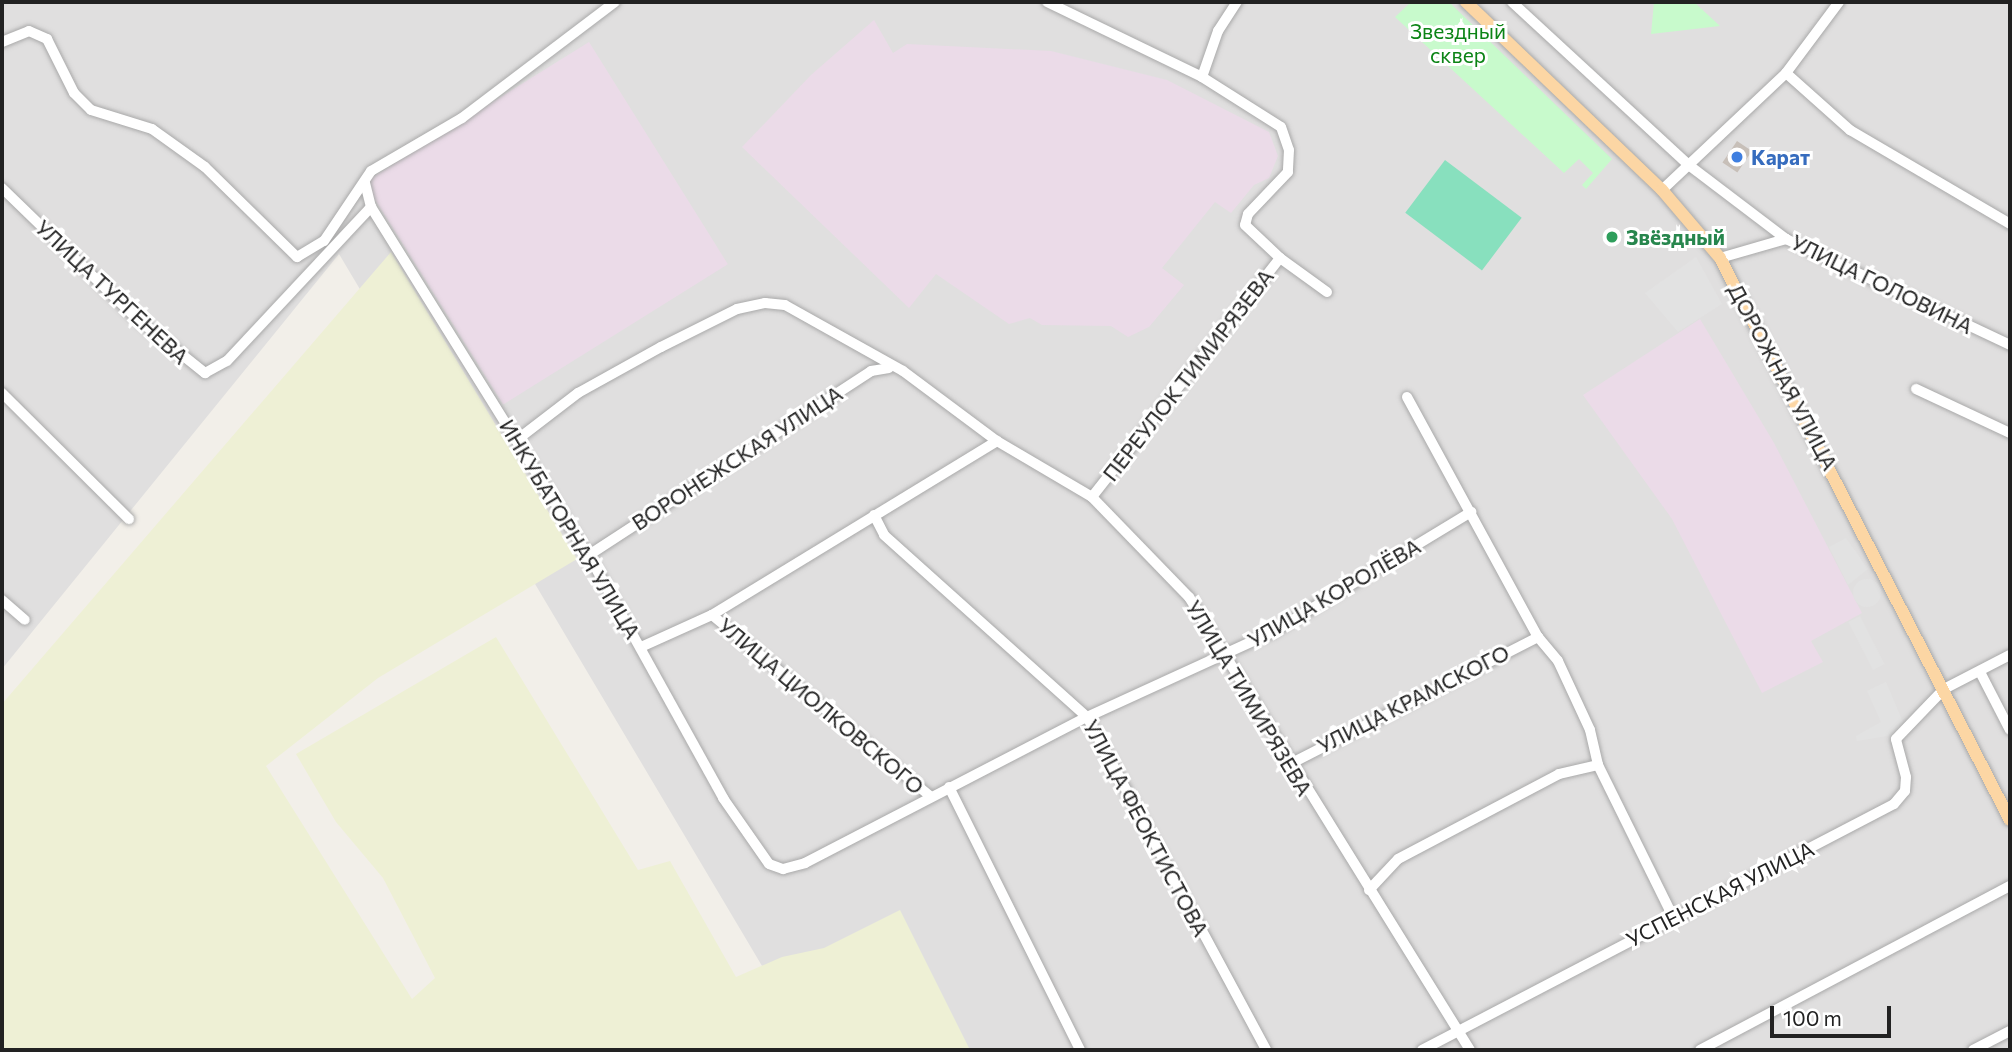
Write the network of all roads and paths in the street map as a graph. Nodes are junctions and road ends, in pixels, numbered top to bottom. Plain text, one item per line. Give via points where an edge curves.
1 (615, 2) edge
2 (1047, 2) edge
3 (1237, 2) edge
4 (1465, 2) edge
5 (1511, 2) edge
6 (1839, 2) edge
7 (2, 42) edge
8 (1786, 73) junction
9 (1202, 77) junction
10 (1690, 166) junction
11 (365, 183) junction
12 (2, 188) edge
13 (1662, 190) junction
14 (371, 207) junction
15 (2010, 225) edge
16 (1786, 239) junction
17 (1280, 258) junction
18 (1720, 258) junction
19 (1327, 292) dead end
20 (2010, 345) edge
21 (889, 368) junction
22 (1916, 389) dead end
23 (2, 393) edge
24 (1407, 397) dead end
25 (2010, 433) edge
26 (517, 439) junction
27 (997, 441) junction
28 (1091, 497) junction
29 (1471, 512) junction
30 (874, 515) junction
31 (129, 519) dead end
32 (589, 555) junction
33 (2, 600) edge
34 (712, 615) junction
35 (25, 620) dead end
36 (1538, 637) junction
37 (641, 647) junction
38 (1221, 655) junction
39 (2010, 656) edge
40 (1980, 672) junction
41 (1944, 689) junction
42 (1087, 717) junction
43 (2010, 730) edge
44 (1290, 764) junction
45 (1598, 765) junction
46 (949, 787) junction
47 (930, 796) junction
48 (2010, 820) edge
49 (783, 869) joint
50 (2010, 886) edge
51 (1369, 890) junction
52 (1673, 917) junction
53 (1458, 1031) junction
54 (2010, 1031) edge
55 (1080, 1050) edge
56 (1266, 1050) edge
57 (1422, 1050) edge
58 (1470, 1050) edge
59 (1700, 1050) edge
60 (1972, 1050) edge

1 - 11 street via 462,118 371,171
2 - 9 street
3 - 9 street via 1218,31
4 - 13 main road, ДОРОЖНАЯ УЛИЦА
5 - 10 street, УЛИЦА ГОЛОВИНА
6 - 8 street
7 - 11 street via 29,31 47,39 74,93 91,110 152,129 205,167 297,257 324,241
8 - 10 street
8 - 15 street via 1850,130
9 - 17 street, ПЕРЕУЛОК ТИМИРЯЗЕВА via 1281,127 1289,150 1288,172 1248,214 1245,225
10 - 13 street
10 - 16 street, УЛИЦА ГОЛОВИНА
11 - 14 street, ИНКУБАТОРНАЯ УЛИЦА
12 - 14 street, УЛИЦА ТУРГЕНЕВА via 135,317 205,373 214,373 244,344
13 - 18 main road, ДОРОЖНАЯ УЛИЦА
14 - 26 street, ИНКУБАТОРНАЯ УЛИЦА
16 - 18 street
16 - 20 street, УЛИЦА ГОЛОВИНА
17 - 19 street
17 - 28 street, ПЕРЕУЛОК ТИМИРЯЗЕВА
18 - 41 main road, ДОРОЖНАЯ УЛИЦА
21 - 26 street, УЛИЦА ТИМИРЯЗЕВА via 785,305 765,303 737,309 649,353 578,393
21 - 27 street, УЛИЦА ТИМИРЯЗЕВА via 903,371
21 - 32 street, ВОРОНЕЖСКАЯ УЛИЦА via 871,371
22 - 25 street
23 - 31 street
24 - 29 street
26 - 32 street, ИНКУБАТОРНАЯ УЛИЦА
27 - 28 street, УЛИЦА ТИМИРЯЗЕВА
27 - 30 street
28 - 38 street, УЛИЦА ТИМИРЯЗЕВА via 1189,597
29 - 36 street
29 - 38 street, УЛИЦА КОРОЛЁВА via 1273,632
30 - 34 street
30 - 42 street, УЛИЦА ФЕОКТИСТОВА via 884,535
32 - 37 street, ИНКУБАТОРНАЯ УЛИЦА
33 - 35 street
34 - 37 street
34 - 47 street, УЛИЦА ЦИОЛКОВСКОГО
36 - 44 street, УЛИЦА КРАМСКОГО
36 - 45 street via 1558,661 1590,730
37 - 49 street, ИНКУБАТОРНАЯ УЛИЦА via 723,798 769,864
38 - 42 street, УЛИЦА КОРОЛЁВА
38 - 44 street, УЛИЦА ТИМИРЯЗЕВА
39 - 40 street
40 - 41 street
40 - 43 street
41 - 48 main road, ДОРОЖНАЯ УЛИЦА
41 - 52 street, УСПЕНСКАЯ УЛИЦА via 1896,739 1906,777 1905,791 1894,804
42 - 46 street, УЛИЦА КОРОЛЁВА
42 - 56 street, УЛИЦА ФЕОКТИСТОВА
44 - 51 street, УЛИЦА ТИМИРЯЗЕВА
45 - 51 street via 1559,774 1398,859
45 - 52 street
46 - 47 street, УЛИЦА КОРОЛЁВА
46 - 55 street, УЛИЦА ЦИОЛКОВСКОГО
47 - 49 street, УЛИЦА КОРОЛЁВА via 805,863
50 - 59 street
51 - 53 street, УЛИЦА ТИМИРЯЗЕВА
52 - 53 street, УСПЕНСКАЯ УЛИЦА
53 - 57 street, УСПЕНСКАЯ УЛИЦА
53 - 58 street, УЛИЦА ТИМИРЯЗЕВА
54 - 60 street

